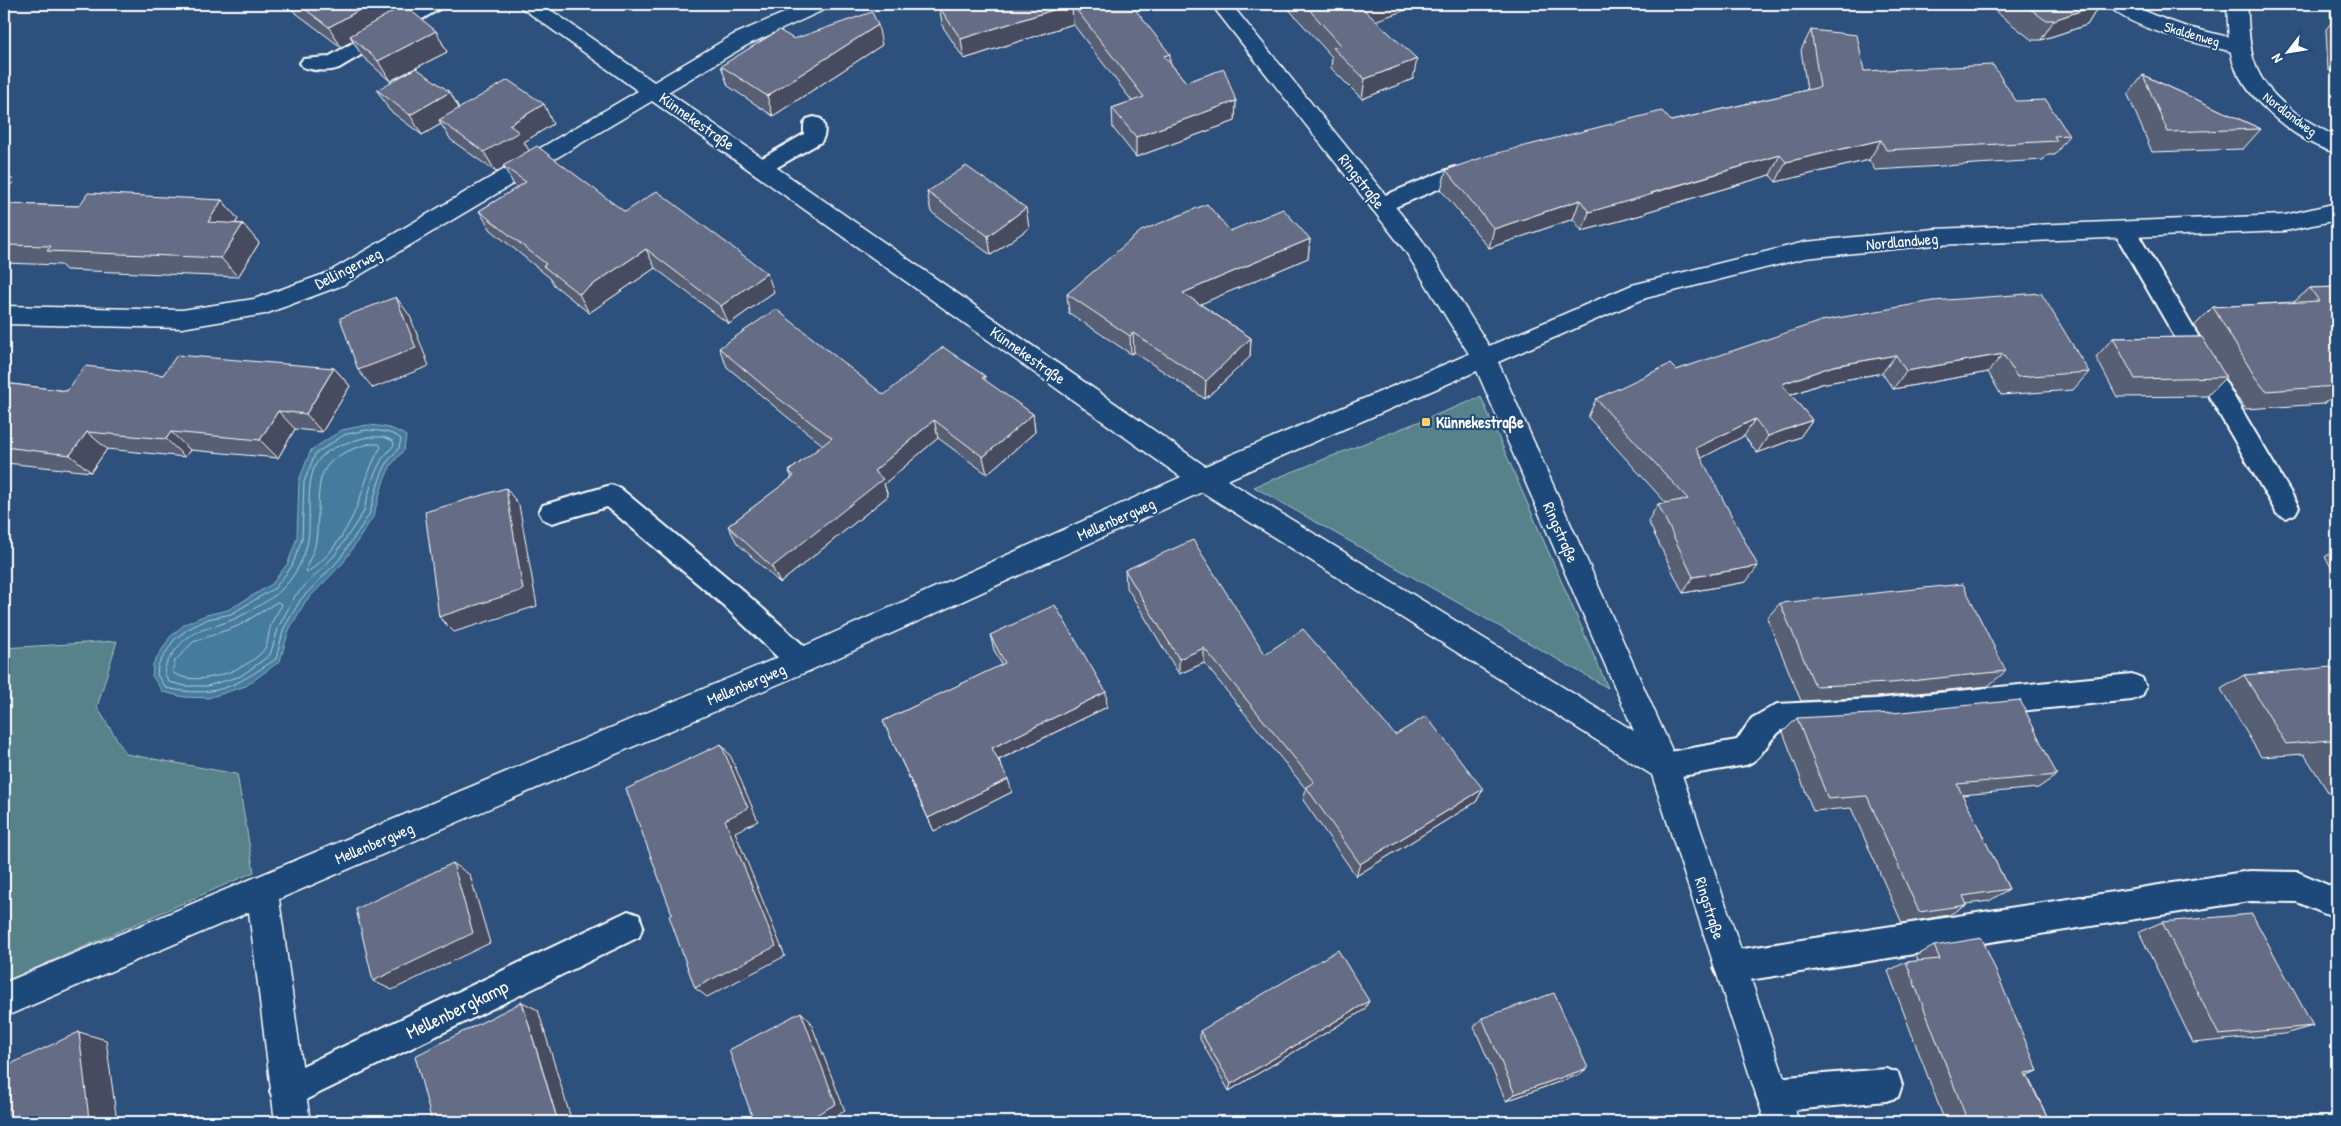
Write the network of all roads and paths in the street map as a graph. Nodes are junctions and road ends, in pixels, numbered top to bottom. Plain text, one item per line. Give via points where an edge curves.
1 (434, 4) edge
2 (529, 4) edge
3 (821, 4) edge
4 (1221, 4) edge
5 (2118, 4) edge
6 (2237, 4) edge
7 (2241, 47) junction
8 (310, 63) dead end
9 (654, 90) junction
10 (814, 124) dead end
11 (2337, 146) edge
12 (762, 167) junction
13 (1454, 174) edge
14 (1381, 205) junction
15 (2337, 211) edge
16 (2124, 230) junction
17 (4, 315) edge
18 (1484, 358) junction
19 (1203, 479) junction
20 (2286, 507) dead end
21 (552, 512) dead end
22 (801, 661) junction
23 (2132, 687) dead end
24 (1664, 766) junction
25 (262, 890) junction
26 (2337, 904) edge
27 (628, 926) dead end
28 (1730, 967) junction
29 (4, 1000) edge
30 (1886, 1085) dead end
31 (289, 1107) edge
32 (1778, 1109) edge

1 - 8 lane via 332,64
2 - 9 street, Künnekestraße
3 - 9 street, Künnekestraße via 740,40
4 - 14 street, Ringstraße
5 - 7 street, Skaldenweg via 2139,18 2200,38
6 - 7 street, Nordlandweg
7 - 11 street, Nordlandweg via 2246,69 2262,96 2314,134
9 - 12 street, Künnekestraße
9 - 17 street, Dellingerweg via 335,279 256,308 182,319
10 - 12 lane via 814,137
12 - 19 street, Künnekestraße
13 - 14 lane
14 - 18 street, Ringstraße via 1414,246
15 - 16 street, Nordlandweg via 2285,223
16 - 18 street, Nordlandweg via 1934,237 1805,250 1640,291
16 - 20 lane
18 - 19 street, Mellenbergweg
18 - 24 street, Ringstraße
19 - 22 street, Mellenbergweg
19 - 24 street, Künnekestraße
21 - 22 lane via 611,495 732,597
22 - 25 street, Mellenbergweg
23 - 24 lane via 1876,712 1777,717 1762,727 1746,752
24 - 28 street, Ringstraße
25 - 29 street, Mellenbergweg
25 - 31 street, Mellenbergkamp
26 - 28 lane via 2298,887 2250,886
27 - 31 lane, Mellenbergkamp
28 - 32 street, Ringstraße
30 - 32 lane

